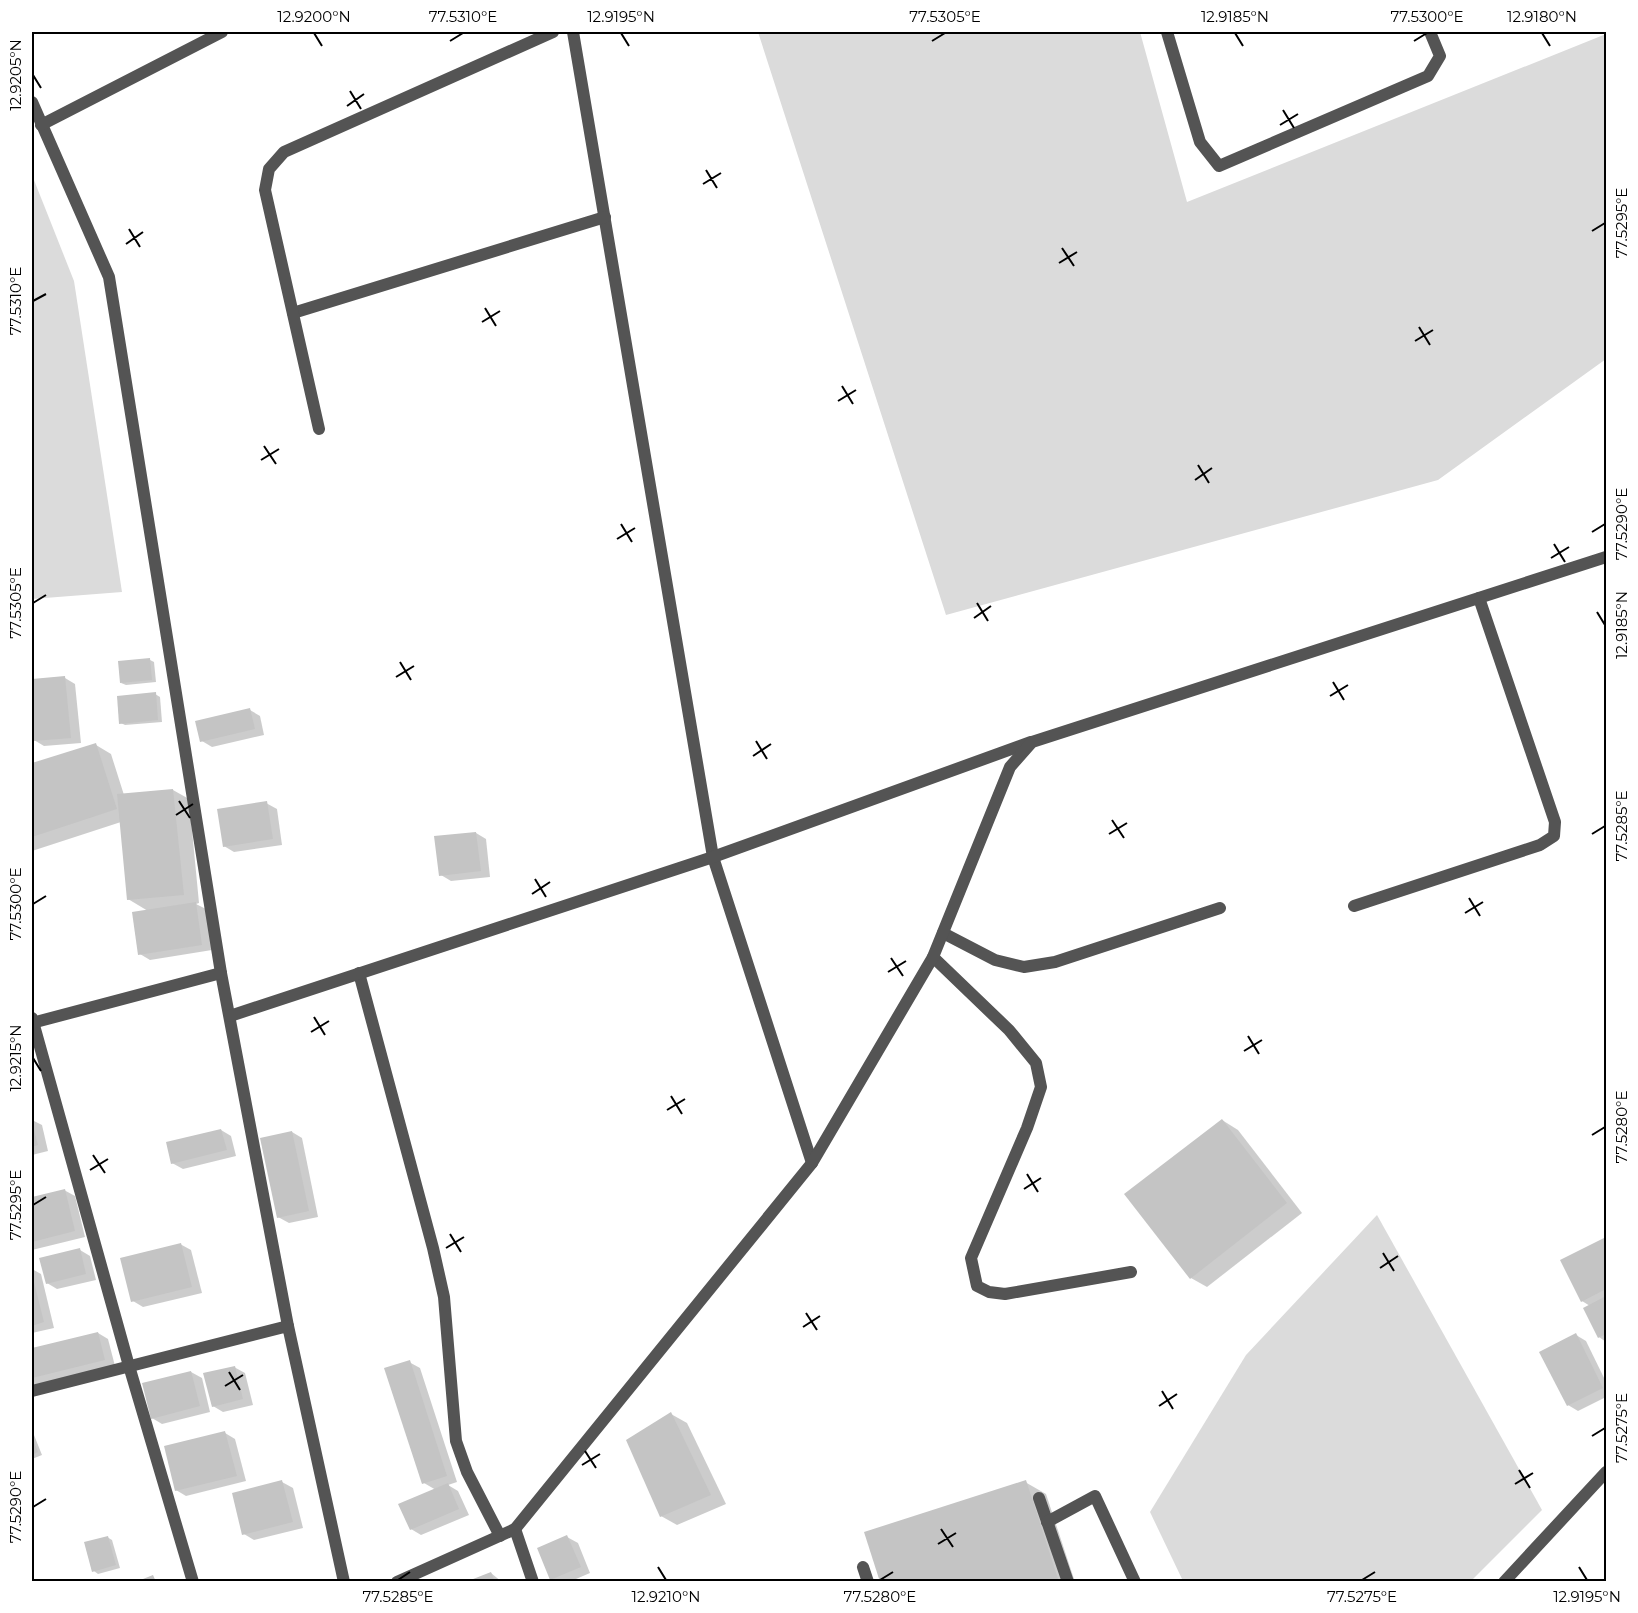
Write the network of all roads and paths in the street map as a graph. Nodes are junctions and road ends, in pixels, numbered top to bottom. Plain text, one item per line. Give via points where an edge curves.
1 (222, 32) edge
2 (553, 32) edge
3 (573, 32) edge
4 (1167, 32) edge
5 (1430, 32) edge
6 (32, 102) edge
7 (41, 125) junction
8 (605, 217) junction
9 (293, 313) junction
10 (319, 429) dead end
11 (1606, 557) edge
12 (1479, 598) junction
13 (1032, 742) junction
14 (713, 856) junction
15 (1354, 906) dead end
16 (1220, 908) dead end
17 (943, 933) junction
18 (933, 957) junction
19 (221, 973) junction
20 (359, 973) junction
21 (230, 1016) junction
22 (32, 1021) edge
23 (812, 1163) junction
24 (1131, 1272) dead end
25 (288, 1326) junction
26 (129, 1366) junction
27 (32, 1391) edge
28 (1606, 1472) edge
29 (1039, 1498) dead end
30 (1047, 1522) junction
31 (515, 1529) junction
32 (500, 1536) junction
33 (863, 1568) dead end
34 (193, 1581) edge
35 (344, 1581) edge
36 (397, 1581) edge
37 (533, 1581) edge
38 (868, 1581) edge
39 (1068, 1581) edge
40 (1135, 1581) edge
41 (1504, 1581) edge

1 - 7 street
2 - 9 street via 284,152 269,169 265,190
3 - 8 street
4 - 5 street via 1200,142 1219,166 1428,76 1440,56
6 - 7 street
7 - 19 street via 109,277
8 - 9 street
8 - 14 street
9 - 10 street
11 - 12 street
12 - 13 street
12 - 15 street via 1555,822 1554,836
13 - 14 street
13 - 17 street via 1010,767
14 - 20 street
14 - 23 street
16 - 17 street via 1055,962 1024,968 995,960
17 - 18 street
18 - 23 street
18 - 24 street via 1010,1030 1036,1063 1041,1087 971,1258 977,1286 1005,1294
19 - 21 street
19 - 22 street
20 - 21 street
20 - 32 street via 444,1297 456,1441 467,1472
21 - 25 street
22 - 26 street
23 - 31 street
25 - 26 street
25 - 35 street
26 - 27 street
26 - 34 street
28 - 41 street
29 - 30 street
30 - 39 street
30 - 40 street via 1095,1496
31 - 32 street
31 - 37 street
32 - 36 street
33 - 38 street

